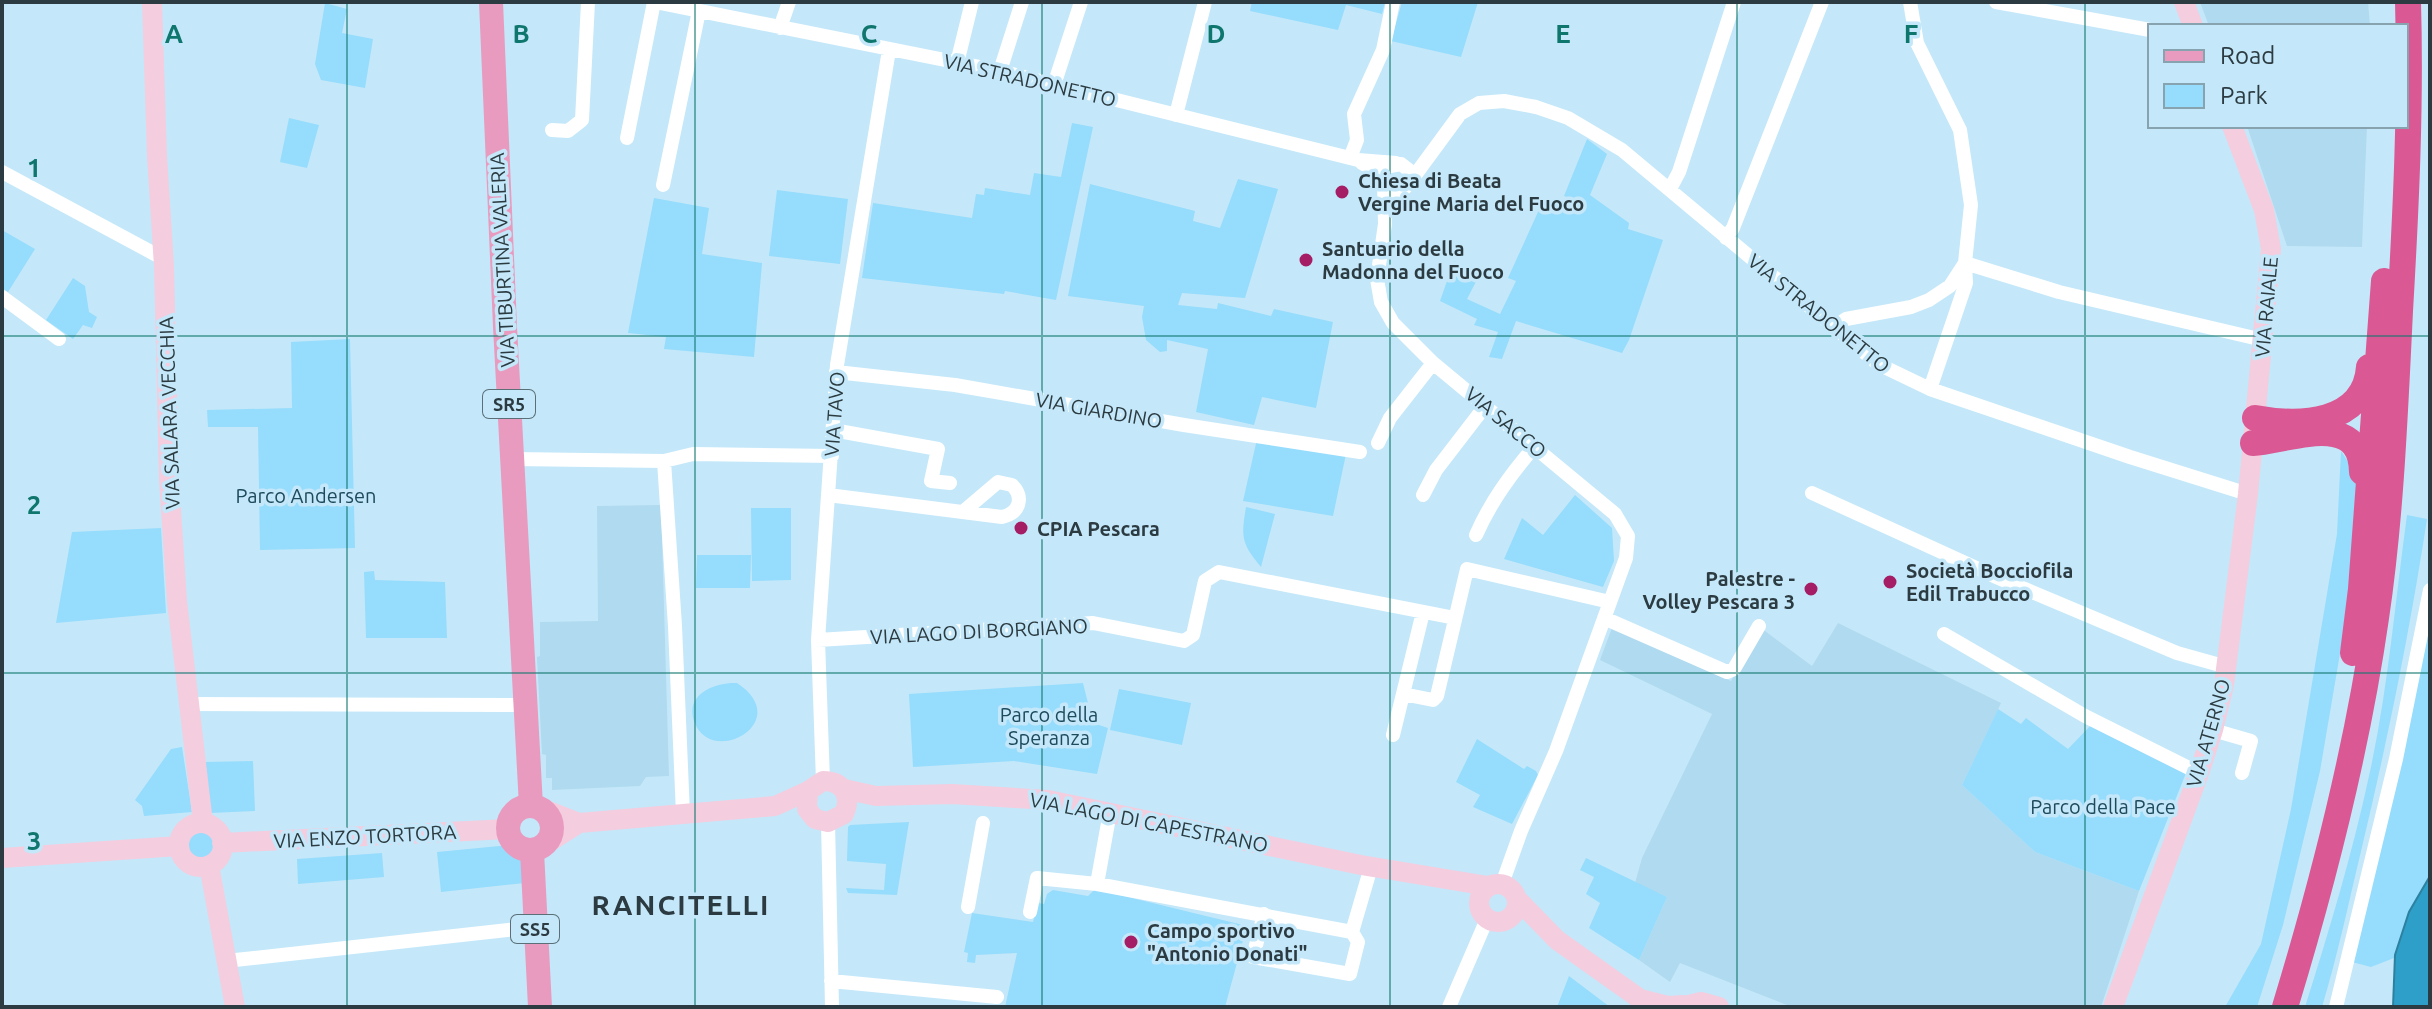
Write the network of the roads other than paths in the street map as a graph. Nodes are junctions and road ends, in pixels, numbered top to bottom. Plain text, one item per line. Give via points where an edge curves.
1 (152, 2) edge
2 (491, 2) edge
3 (588, 2) edge
4 (654, 2) edge
5 (789, 2) edge
6 (972, 2) edge
7 (1022, 2) edge
8 (1081, 2) edge
9 (1205, 2) edge
10 (1393, 2) edge
11 (1734, 2) edge
12 (1822, 2) edge
13 (1910, 2) edge
14 (1996, 2) edge
15 (2184, 2) edge
16 (2392, 2) edge
17 (2408, 2) edge
18 (673, 4) edge
19 (699, 11) junction
20 (2192, 24) edge
21 (2393, 24) edge
22 (2408, 24) edge
23 (780, 28) junction
24 (2148, 30) edge
25 (889, 50) junction
26 (957, 63) junction
27 (1000, 71) junction
28 (1054, 85) junction
29 (1176, 115) junction
30 (2233, 128) edge
31 (2392, 128) edge
32 (2407, 128) edge
33 (552, 130) dead end
34 (627, 138) dead end
35 (1436, 144) junction
36 (1354, 159) junction
37 (1398, 164) junction
38 (2, 172) edge
39 (1384, 181) junction
40 (663, 185) dead end
41 (1407, 186) junction
42 (1670, 189) junction
43 (1385, 224) junction
44 (1726, 238) junction
45 (164, 259) junction
46 (1965, 263) junction
47 (1942, 291) junction
48 (2, 297) edge
49 (1960, 303) junction
50 (1833, 328) junction
51 (59, 339) dead end
52 (2263, 340) junction
53 (2378, 356) junction
54 (1433, 363) junction
55 (836, 372) junction
56 (1930, 389) junction
57 (1486, 405) junction
58 (833, 430) junction
59 (2254, 430) junction
60 (1378, 443) dead end
61 (1535, 446) junction
62 (1360, 452) dead end
63 (832, 456) junction
64 (512, 459) junction
65 (664, 461) junction
66 (2370, 480) junction
67 (950, 483) dead end
68 (1812, 493) dead end
69 (2248, 494) junction
70 (828, 495) junction
71 (1423, 495) dead end
72 (965, 510) dead end
73 (1476, 535) dead end
74 (2430, 590) edge
75 (1610, 602) junction
76 (1423, 612) junction
77 (1455, 618) junction
78 (1604, 618) junction
79 (1759, 626) dead end
80 (1944, 634) dead end
81 (818, 640) junction
82 (2227, 667) junction
83 (1403, 694) junction
84 (188, 704) junction
85 (525, 705) junction
86 (2213, 730) junction
87 (1393, 735) dead end
88 (2199, 773) junction
89 (2242, 773) dead end
90 (816, 786) junction
91 (845, 799) junction
92 (775, 806) junction
93 (536, 807) junction
94 (1110, 812) junction
95 (683, 814) junction
96 (819, 818) junction
97 (203, 823) junction
98 (579, 823) junction
99 (983, 823) dead end
100 (508, 829) junction
101 (222, 843) junction
102 (179, 846) junction
103 (539, 847) junction
104 (2, 858) edge
105 (209, 865) junction
106 (1371, 867) junction
107 (1097, 884) junction
108 (1492, 903) junction
109 (968, 907) dead end
110 (1030, 912) dead end
111 (1264, 914) junction
112 (535, 927) junction
113 (1352, 932) junction
114 (1557, 940) junction
115 (226, 961) junction
116 (831, 981) junction
117 (997, 997) dead end
118 (1643, 1003) edge
119 (1682, 1006) edge
120 (235, 1007) edge
121 (540, 1007) edge
122 (832, 1007) edge
123 (1449, 1007) edge
124 (1719, 1007) edge
125 (2113, 1007) edge
126 (2268, 1007) edge
127 (2285, 1007) edge
128 (2336, 1007) edge

1 - 45 street, VIA SALARA VECCHIA
2 - 64 main road, VIA TIBURTINA VALERIA / SR5
3 - 33 street via 582,120 568,131
4 - 18 street, VIA STRADONETTO
4 - 34 street, VIA STRADONETTO
5 - 23 street
6 - 26 street
7 - 27 street
8 - 28 street
9 - 29 street
10 - 36 street via 1383,50 1354,114
11 - 42 street
12 - 44 street
13 - 46 street via 1917,43 1960,130 1971,205
14 - 24 street
15 - 20 street
16 - 21 highway
17 - 22 highway
18 - 19 street, VIA STRADONETTO
19 - 23 street, VIA STRADONETTO
19 - 40 street
23 - 25 street, VIA STRADONETTO
25 - 26 street, VIA STRADONETTO
25 - 55 street, VIA TAVO
26 - 27 street, VIA STRADONETTO
27 - 28 street, VIA STRADONETTO
28 - 29 street, VIA STRADONETTO
29 - 36 street, VIA STRADONETTO
30 - 52 street, VIA RAIALE via 2270,231
31 - 53 highway
32 - 127 highway via 2393,441 2376,617 2342,805
35 - 37 street, VIA STRADONETTO
35 - 41 street, VIA STRADONETTO
35 - 42 street, VIA STRADONETTO via 1469,108 1492,101 1521,103 1597,133
36 - 37 street, VIA STRADONETTO
36 - 39 street, VIA STRADONETTO
37 - 39 street via 1386,169
37 - 41 street via 1410,171
38 - 45 street
39 - 41 street via 1393,191
39 - 43 street, VIA SACCO
41 - 43 street, VIA SACCO
42 - 44 street, VIA STRADONETTO
43 - 54 street, VIA SACCO via 1377,272 1381,302 1398,330
44 - 50 street, VIA STRADONETTO
45 - 84 street, VIA SALARA VECCHIA via 169,479
46 - 47 street
46 - 49 street
46 - 52 street via 2059,292
47 - 49 street
47 - 50 street via 1911,307 1846,319
48 - 51 street
49 - 56 street
50 - 56 street, VIA STRADONETTO via 1878,364
52 - 59 street, VIA RAIALE
53 - 59 highway via 2364,390 2332,416
53 - 66 highway
54 - 57 street, VIA SACCO
54 - 60 street via 1390,418
55 - 58 street, VIA TAVO
55 - 62 street, VIA GIARDINO via 955,385
56 - 69 street, VIA STRADONETTO
57 - 61 street, VIA SACCO
57 - 71 street
58 - 63 street, VIA TAVO
58 - 67 street via 938,449 931,481
59 - 66 highway via 2337,435 2354,447
59 - 69 street, VIA RAIALE
61 - 73 street via 1504,483
61 - 75 street, VIA SACCO via 1615,514 1627,532 1628,553
63 - 65 street via 693,454
63 - 70 street, VIA TAVO
64 - 65 street
64 - 85 main road, VIA TIBURTINA VALERIA / SR5
65 - 95 street
66 - 126 highway via 2348,693 2325,809
68 - 82 street via 2163,648
69 - 82 street, VIA ATERNO
70 - 72 street
70 - 81 street, VIA TAVO
74 - 128 street
75 - 77 street via 1467,569
75 - 78 street, VIA SACCO
76 - 77 street, VIA LAGO DI BORGIANO
76 - 81 street, VIA LAGO DI BORGIANO via 1219,572 1205,581 1193,635 1184,641 1093,623
76 - 83 street
77 - 83 street via 1437,696 1433,700
78 - 79 street via 1727,672 1734,669
78 - 108 street, VIA SACCO
80 - 88 street via 2085,716
81 - 90 street, VIA TAVO
82 - 86 street, VIA ATERNO
83 - 87 street
84 - 85 street
84 - 97 street, VIA SALARA VECCHIA
85 - 93 main road, VIA TIBURTINA VALERIA / SR5
86 - 88 street, VIA ATERNO
86 - 89 street via 2251,741
88 - 125 street, VIA ATERNO
90 - 91 street via 835,782
90 - 92 street
90 - 96 street via 806,803
91 - 94 street, VIA LAGO DI CAPESTRANO via 1004,795
91 - 96 street via 840,818
92 - 95 street
92 - 96 street
93 - 98 street
93 - 100 main road via 514,812
93 - 103 main road, SR5 via 552,825 550,839
94 - 106 street, VIA LAGO DI CAPESTRANO
94 - 107 street
95 - 98 street
96 - 116 street
97 - 101 street via 216,829
97 - 102 street via 186,829
98 - 103 street
99 - 109 street
100 - 101 street, VIA ENZO TORTORA
100 - 103 main road via 515,845
101 - 105 street via 220,856
102 - 104 street
102 - 105 street via 189,863
103 - 112 main road, SS5
105 - 115 street
106 - 108 street, VIA LAGO DI CAPESTRANO via 1448,881
106 - 113 street
107 - 110 street via 1037,878
107 - 111 street
108 - 114 street, VIA LAGO DI CAPESTRANO
108 - 114 street via 1513,915 1518,900
108 - 123 street, VIA SACCO
111 - 113 street
111 - 113 street via 1253,957 1350,974 1358,942
112 - 115 street
112 - 121 main road, SS5
114 - 118 street
115 - 120 street
116 - 117 street
116 - 122 street
118 - 119 street
119 - 124 street via 1701,1002

